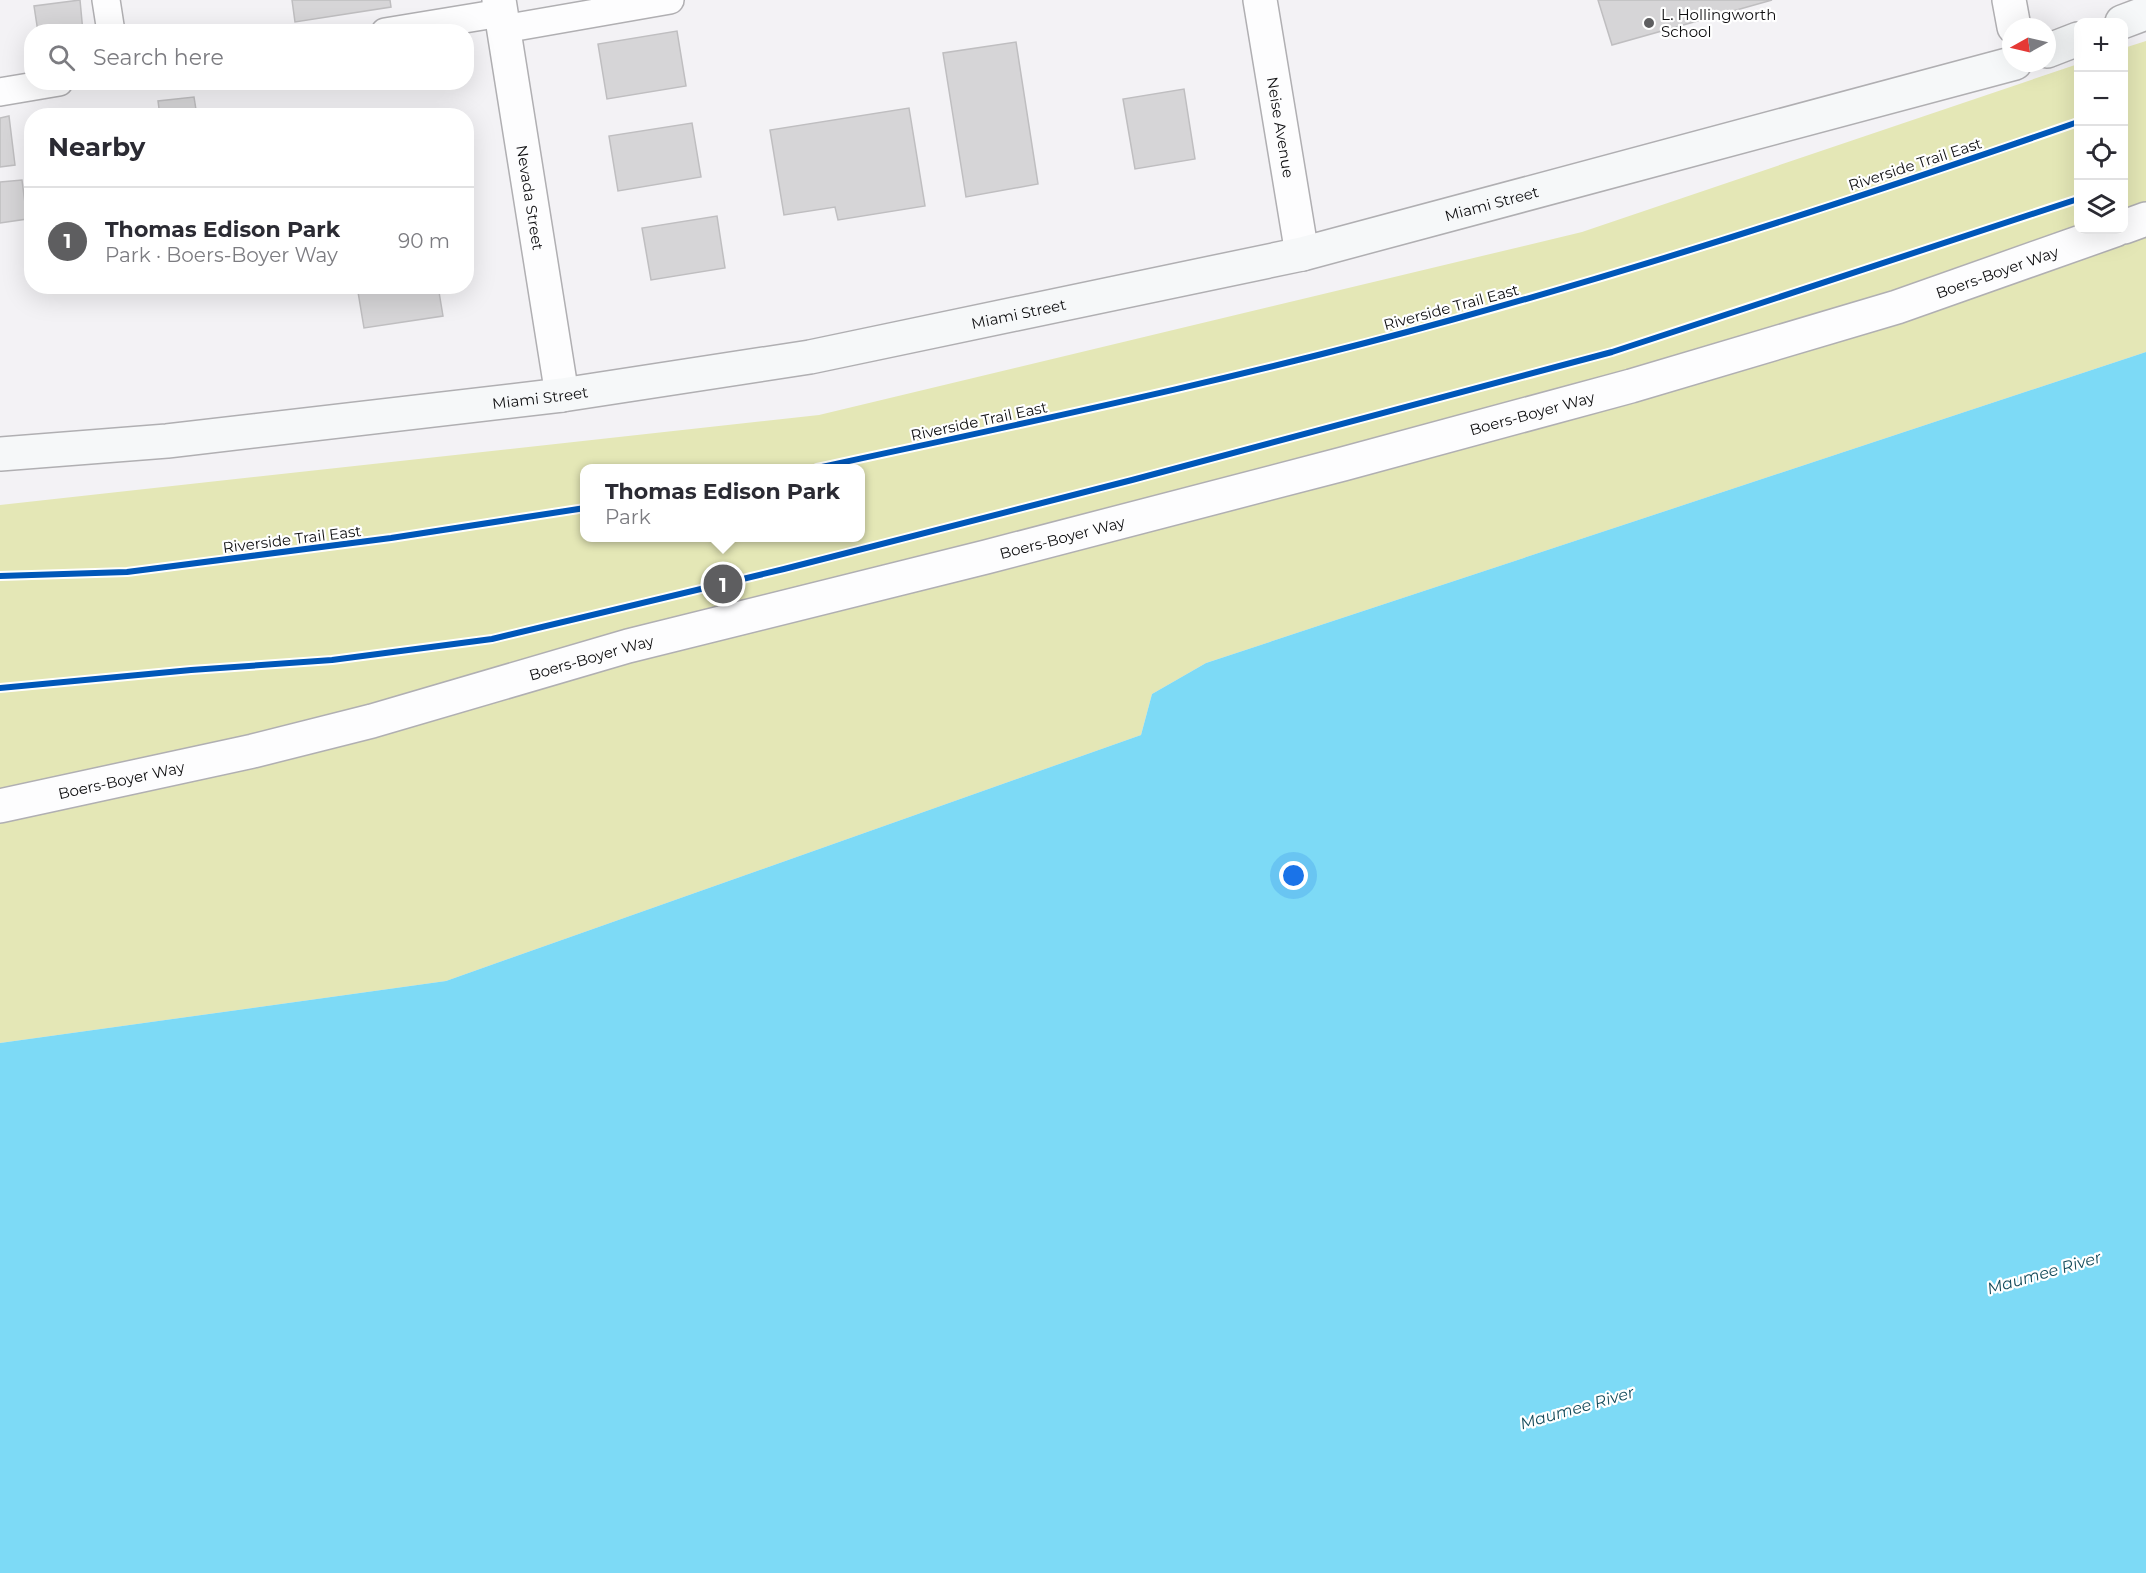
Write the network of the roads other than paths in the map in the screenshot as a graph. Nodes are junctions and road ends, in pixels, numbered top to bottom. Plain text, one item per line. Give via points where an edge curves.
1 (106, 0) edge
2 (670, 0) edge
3 (1260, 0) edge
4 (2009, 0) edge
5 (501, 14) edge
6 (2146, 14) edge
7 (2012, 18) edge
8 (2128, 20) edge
9 (110, 24) edge
10 (437, 24) edge
11 (2074, 41) edge
12 (2056, 48) edge
13 (2002, 66) edge
14 (24, 88) edge
15 (0, 92) edge
16 (2146, 219) edge
17 (2128, 226) edge
18 (2104, 234) edge
19 (1302, 254) junction
20 (562, 395) junction
21 (0, 454) edge
22 (0, 806) edge

1 - 9 lane
2 - 5 lane
3 - 19 street, Neise Avenue
4 - 7 street
5 - 10 lane
5 - 20 street, Nevada Street
6 - 8 street
11 - 12 street
13 - 19 street, Miami Street
14 - 15 lane
16 - 17 street
18 - 22 street, Boers-Boyer Way via 1897,307 1620,390 1032,545 628,646 361,724
19 - 20 street, Miami Street via 810,357
20 - 21 street, Miami Street via 167,441

